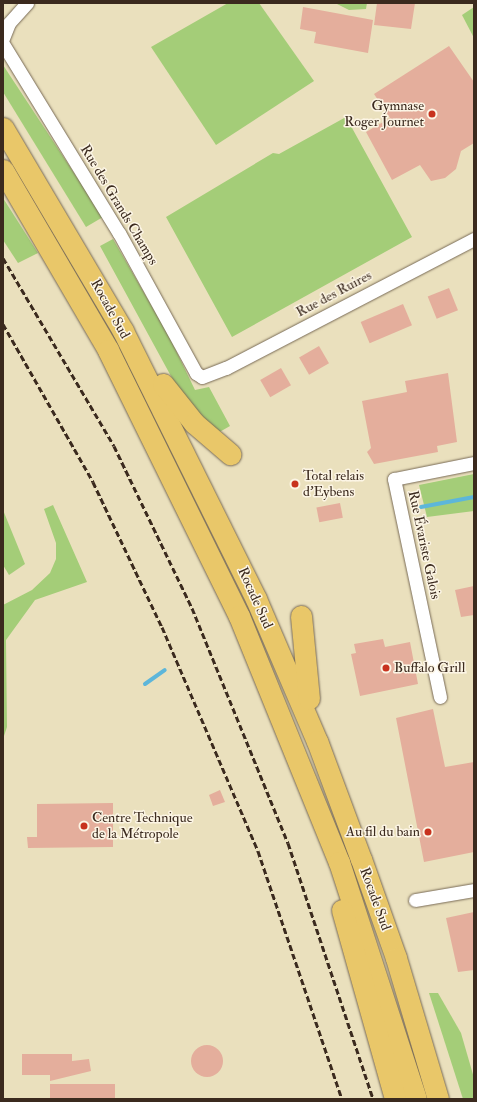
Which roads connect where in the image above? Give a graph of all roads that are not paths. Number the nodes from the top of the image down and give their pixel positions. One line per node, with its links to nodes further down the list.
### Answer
1 (27, 3): 2 (street)
2 (3, 38)
3 (3, 44): 8 (street, Rue des Grands Champs)
4 (3, 128): 6 (highway, Rocade Sud)
5 (3, 170): 14 (highway, Rocade Sud)
6 (63, 226): 9 (highway); 13 (highway, Rocade Sud)
7 (474, 239): 8 (street, Rue des Ruires)
8 (209, 377)
9 (230, 454)
10 (474, 463): 12 (street, Rue Évariste Galois)
11 (301, 616): 13 (highway)
12 (440, 697)
13 (317, 741): 17 (highway, Rocade Sud)
14 (294, 744): 18 (highway); 19 (highway, Rocade Sud)
15 (474, 890): 16 (street)
16 (415, 900)
17 (396, 958): 20 (highway, Rocade Sud); 21 (highway)
18 (396, 1099)
19 (416, 1099)
20 (438, 1099)
21 (448, 1099)

